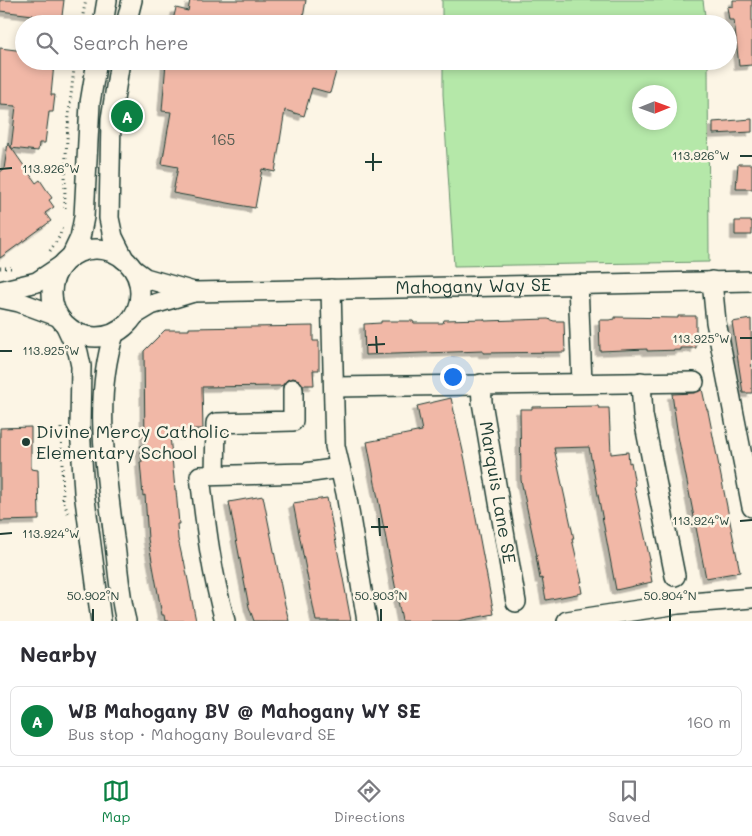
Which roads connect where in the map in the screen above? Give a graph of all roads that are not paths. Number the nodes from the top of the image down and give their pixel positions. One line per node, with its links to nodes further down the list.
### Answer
1 (107, 0): 3 (street)
2 (132, 0): 4 (street)
3 (104, 15)
4 (128, 15)
5 (96, 70): 7 (street)
6 (119, 70): 8 (street)
7 (59, 260): 8 (street); 13 (street); 17 (street)
8 (129, 264): 14 (street, Mahogany Way SE); 16 (street)
9 (712, 281): 10 (street, Mahogany Way SE); 11 (street, Mahogany Way SE); 27 (street)
10 (752, 281)
11 (578, 284): 12 (street, Mahogany Way SE); 19 (street)
12 (331, 289): 14 (street, Mahogany Way SE); 23 (street)
13 (0, 291)
14 (194, 292): 16 (street, Mahogany Way SE)
15 (0, 298): 17 (street)
16 (136, 314): 18 (street)
17 (62, 321): 18 (street); 31 (street)
18 (114, 334): 32 (street)
19 (582, 382): 20 (street); 22 (street)
20 (641, 382): 21 (street); 28 (street)
21 (694, 382)
22 (481, 384): 23 (street); 30 (street, Marquis Lane SE)
23 (334, 387): 25 (street)
24 (293, 389): 26 (street)
25 (340, 468): 26 (street); 34 (street)
26 (215, 475): 33 (street)
27 (752, 507)
28 (675, 576)
29 (752, 598): 35 (street)
30 (516, 602)
31 (101, 621)
32 (126, 621)
33 (225, 621)
34 (367, 621)
35 (567, 621)

